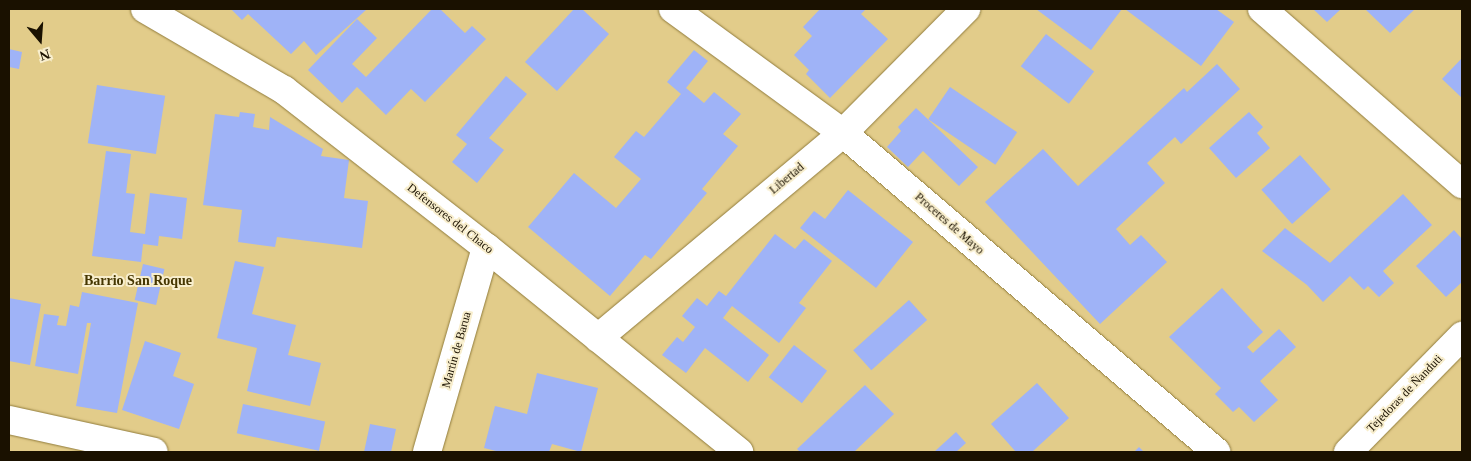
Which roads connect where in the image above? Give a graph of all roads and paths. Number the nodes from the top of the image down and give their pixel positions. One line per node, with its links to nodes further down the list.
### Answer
1 (145, 9): 7 (street, Defensores del Chaco)
2 (673, 9): 5 (street, Proceres de Mayo)
3 (966, 9): 5 (street, Libertad)
4 (1262, 9): 6 (street)
5 (843, 133): 9 (street, Libertad); 14 (street, Proceres de Mayo)
6 (1462, 184)
7 (486, 247): 9 (street, Defensores del Chaco); 12 (street, Martín de Barua)
8 (1462, 336): 15 (street, Tejedoras de Ñanduti)
9 (598, 338): 13 (street, Defensores del Chaco)
10 (9, 420): 11 (street)
11 (154, 452)
12 (428, 452)
13 (739, 452)
14 (1216, 452)
15 (1348, 452)

